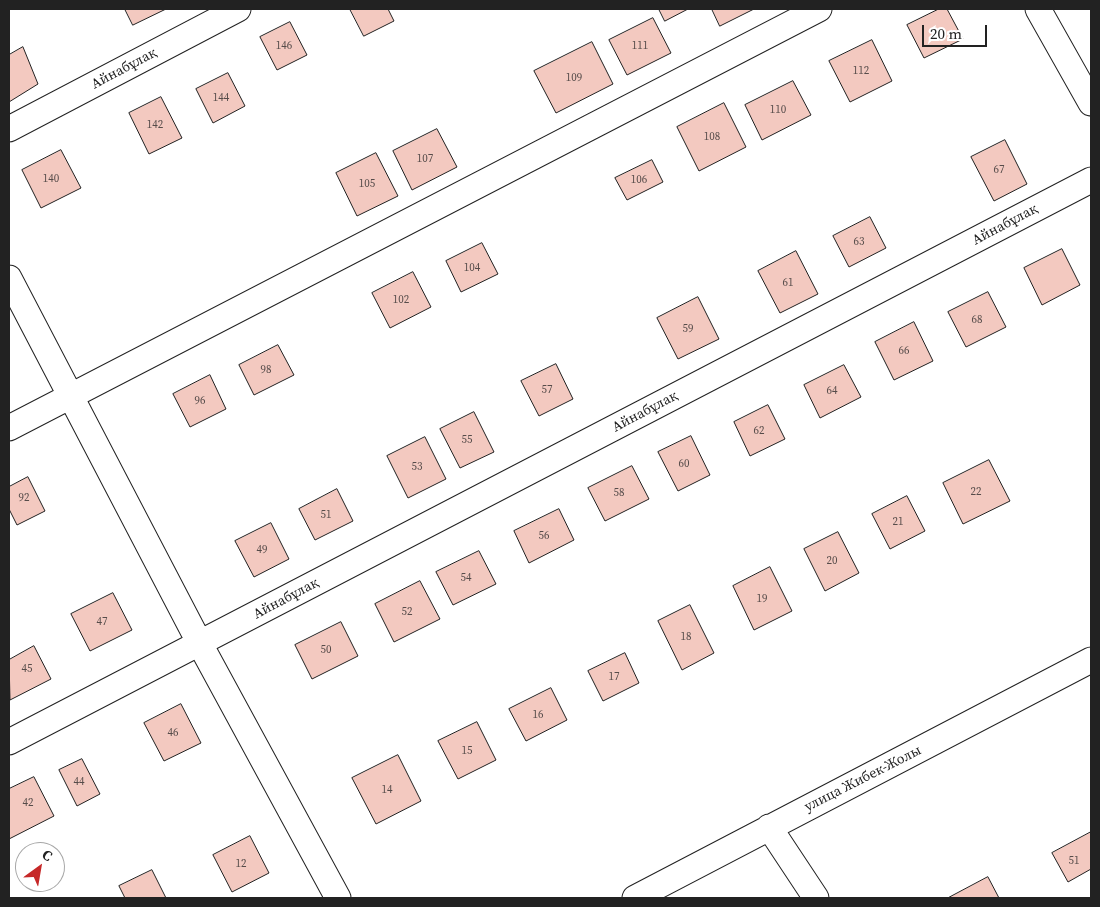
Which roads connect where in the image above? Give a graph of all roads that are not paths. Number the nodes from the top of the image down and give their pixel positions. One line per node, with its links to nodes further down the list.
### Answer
1 (238, 9): 5 (street, Айнабұлақ)
2 (819, 9): 8 (street)
3 (1038, 9): 4 (street)
4 (1091, 103)
5 (9, 129)
6 (1091, 180): 10 (street, Айнабұлақ)
7 (9, 278): 8 (street)
8 (70, 396): 9 (street); 10 (street)
9 (9, 428)
10 (200, 644): 12 (street, Айнабұлақ); 14 (street)
11 (1091, 660): 13 (street, улица Жибек-Жолы)
12 (9, 742)
13 (769, 827): 15 (street, улица Жибек-Жолы); 16 (street)
14 (338, 898)
15 (635, 898)
16 (816, 898)

